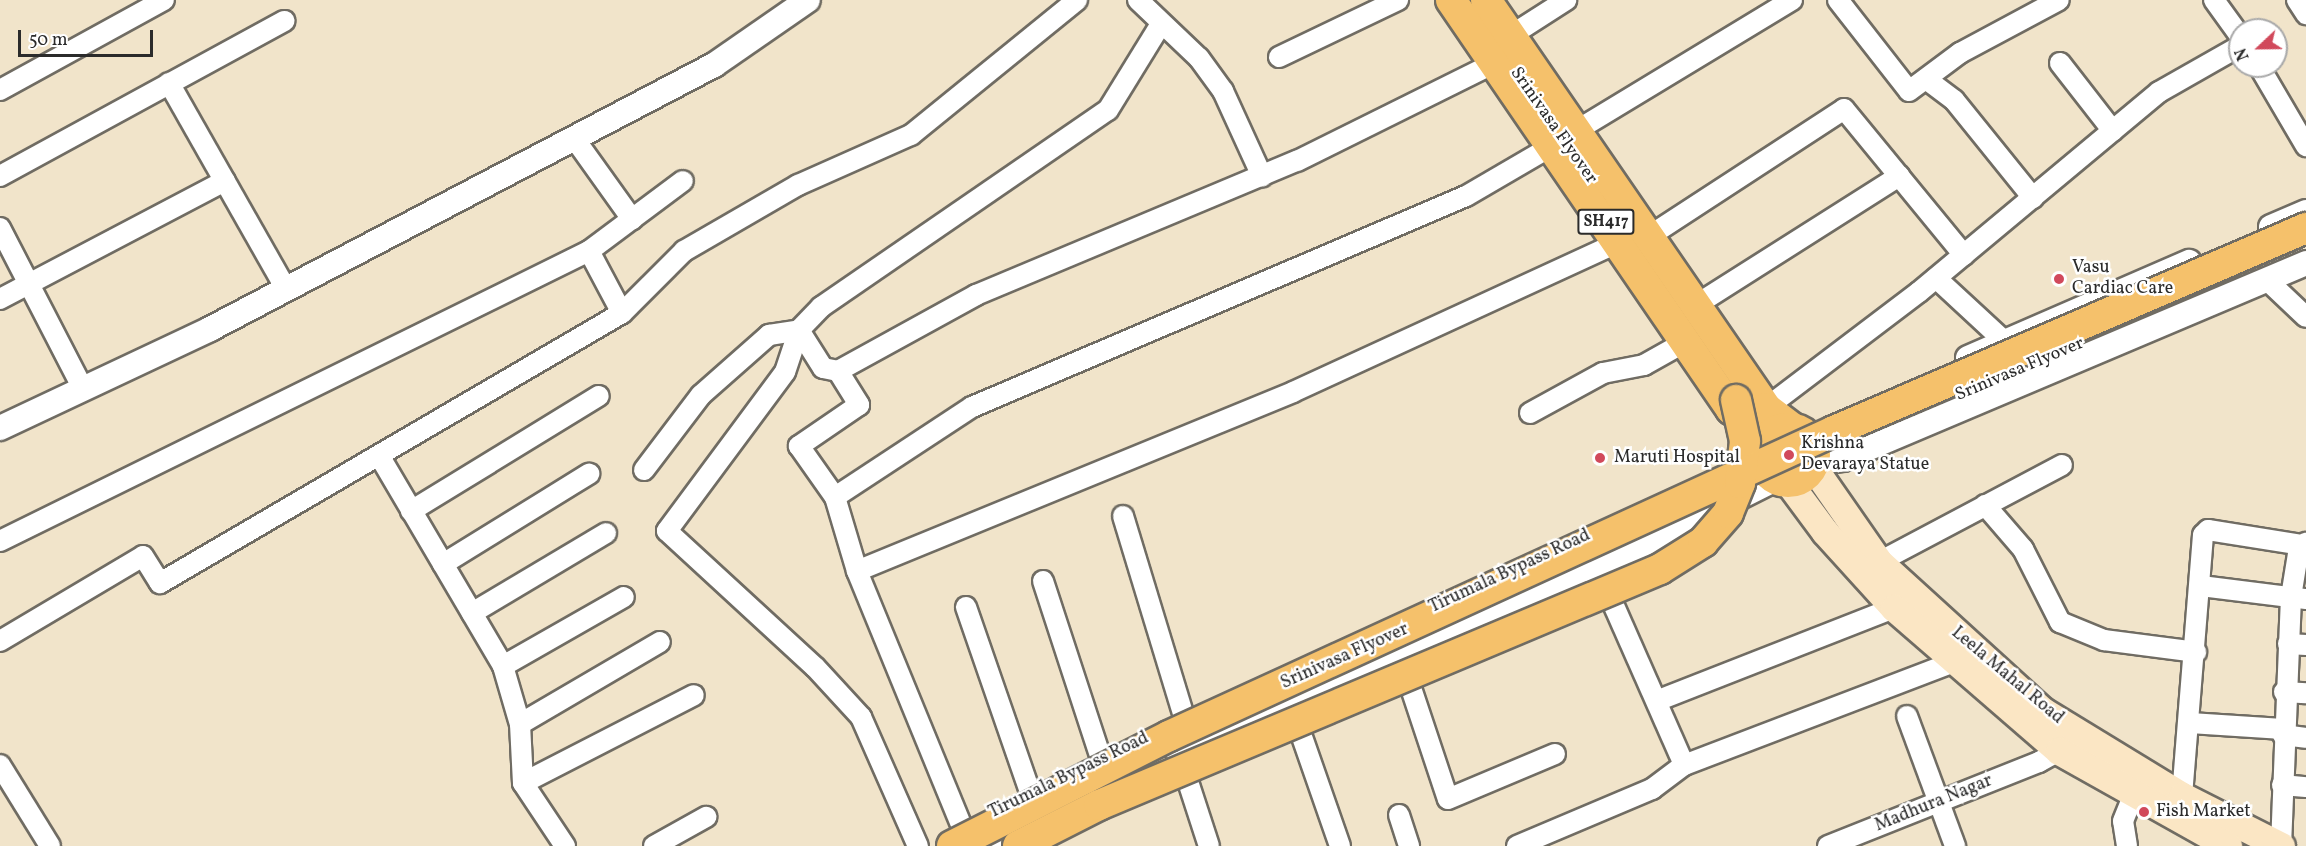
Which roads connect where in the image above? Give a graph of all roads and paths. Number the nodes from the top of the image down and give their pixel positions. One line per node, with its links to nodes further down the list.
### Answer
1 (164, 0): 29 (street)
2 (808, 0): 31 (street)
3 (1077, 0): 56 (street)
4 (1138, 0): 20 (street)
5 (1398, 0): 23 (street)
6 (1451, 0): 24 (main road, SH417)
7 (1467, 0): 130 (main road, Srinivasa Flyover, bridge)
8 (1486, 0): 21 (main road, SH417)
9 (1566, 0): 21 (street)
10 (1792, 0): 15 (street)
11 (1838, 0): 27 (street)
12 (2059, 0): 16 (street)
13 (2214, 0): 18 (street)
14 (2297, 0): 17 (street)
15 (1766, 6): 32 (street)
16 (2026, 8): 27 (street)
17 (2306, 14)
18 (2228, 19)
19 (284, 21): 28 (street)
20 (1161, 24): 35 (street); 58 (street)
21 (1510, 36): 32 (main road, SH417)
22 (2228, 53): 30 (street)
23 (1279, 57)
24 (1494, 63): 32 (main road, SH417); 35 (street)
25 (2060, 63): 30 (street)
26 (2266, 78): 33 (street)
27 (1926, 79): 39 (street)
28 (170, 83): 34 (street); 37 (street)
29 (0, 90)
30 (2113, 131): 39 (street)
31 (574, 138): 41 (street); 53 (street)
32 (1563, 139): 44 (main road, SH417); 45 (main road, SH417); 72 (street)
33 (2306, 146)
34 (0, 176)
35 (1262, 176): 61 (street)
36 (1899, 176): 44 (street); 48 (street); 55 (street)
37 (225, 181): 52 (street); 53 (street)
38 (683, 181): 41 (street)
39 (2033, 198): 48 (street)
40 (2306, 212): 59 (street, Tirumala Bypass Road)
41 (632, 219): 47 (street)
42 (0, 228): 52 (street)
43 (2306, 228): 123 (main road, Srinivasa Flyover, bridge)
44 (1648, 237): 55 (main road, SH417)
45 (1619, 242): 60 (main road, SH417); 82 (street)
46 (2306, 248): 123 (main road, Srinivasa Flyover)
47 (589, 250): 56 (street); 77 (street)
48 (1964, 255): 50 (street)
49 (2306, 263): 51 (street, Tirumala Bypass Road)
50 (1936, 278): 59 (street); 66 (street)
51 (2268, 280): 57 (street); 70 (street, Tirumala Bypass Road)
52 (32, 282): 54 (street); 62 (street)
53 (286, 289): 62 (street)
54 (0, 299)
55 (1696, 305): 66 (main road, SH417)
56 (621, 313): 67 (street)
57 (2306, 317)
58 (799, 330): 61 (street); 69 (street); 127 (street)
59 (2004, 341): 66 (street, Tirumala Bypass Road)
60 (1685, 342): 64 (street); 66 (main road, SH417)
61 (838, 371): 72 (street)
62 (82, 389): 65 (street)
63 (599, 396): 74 (street)
64 (1530, 413)
65 (0, 428)
66 (1778, 431): 70 (main road); 70 (main road); 103 (street, Tirumala Bypass Road)
67 (380, 457): 74 (street); 90 (street)
68 (2062, 465): 73 (street)
69 (644, 470)
70 (1798, 473): 79 (main road, Leela Mahal Road); 81 (street, Tirumala Bypass Road); 88 (main road, Leela Mahal Road)
71 (589, 474): 80 (street)
72 (835, 497): 82 (street)
73 (1985, 505): 79 (street); 93 (street)
74 (411, 511): 80 (street)
75 (1123, 516): 103 (street)
76 (606, 533): 89 (street)
77 (0, 541)
78 (2305, 544): 84 (street); 86 (street)
79 (1879, 562): 108 (main road, Leela Mahal Road)
80 (443, 564): 89 (street)
81 (1597, 569): 94 (street, Tirumala Bypass Road); 100 (street)
82 (856, 571): 123 (street)
83 (1043, 581): 111 (street)
84 (2201, 586): 86 (street); 93 (street)
85 (624, 597): 96 (street)
86 (2298, 598): 92 (street)
87 (966, 607): 117 (street)
88 (1894, 608): 95 (main road, Leela Mahal Road); 100 (street)
89 (472, 613): 96 (street)
90 (0, 641)
91 (660, 642): 105 (street)
92 (2297, 644): 97 (street)
93 (2196, 652): 104 (street)
94 (1400, 656): 101 (street, Tirumala Bypass Road); 109 (street)
95 (1954, 662): 108 (main road, Leela Mahal Road); 113 (street)
96 (503, 666): 105 (street)
97 (2284, 692): 98 (street); 106 (street)
98 (2306, 693)
99 (694, 695): 114 (street)
100 (1659, 700): 113 (street)
101 (1292, 705): 110 (street, Tirumala Bypass Road); 132 (street)
102 (1907, 716): 120 (street)
103 (1185, 720): 111 (street, Tirumala Bypass Road)
104 (2190, 723): 106 (street); 119 (street)
105 (520, 724): 114 (street)
106 (2283, 732): 107 (street); 115 (street)
107 (2306, 738)
108 (2056, 748): 118 (main road, Leela Mahal Road); 119 (main road, Leela Mahal Road); 120 (street, Madhura Nagar)
109 (1555, 754)
110 (1179, 756): 129 (street, Tirumala Bypass Road); 131 (street)
111 (1101, 758): 117 (street, Tirumala Bypass Road)
112 (0, 765): 124 (street)
113 (1684, 765): 134 (street)
114 (524, 783): 125 (street)
115 (2282, 785): 116 (street); 139 (street)
116 (2306, 787)
117 (1030, 792): 123 (street, Tirumala Bypass Road)
118 (2133, 796): 137 (street); 138 (main road, Leela Mahal Road)
119 (2182, 796): 139 (main road, Leela Mahal Road)
120 (1941, 801): 135 (street, Madhura Nagar); 136 (street)
121 (1399, 815): 133 (street)
122 (706, 817): 126 (street)
123 (967, 840): 128 (street, Tirumala Bypass Road)
124 (50, 846)
125 (565, 846)
126 (654, 846)
127 (918, 846)
128 (934, 846)
129 (1000, 846)
130 (1018, 846)
131 (1209, 846)
132 (1340, 846)
133 (1409, 846)
134 (1517, 846)
135 (1828, 846)
136 (1955, 846)
137 (2127, 846)
138 (2228, 846)
139 (2281, 846)

